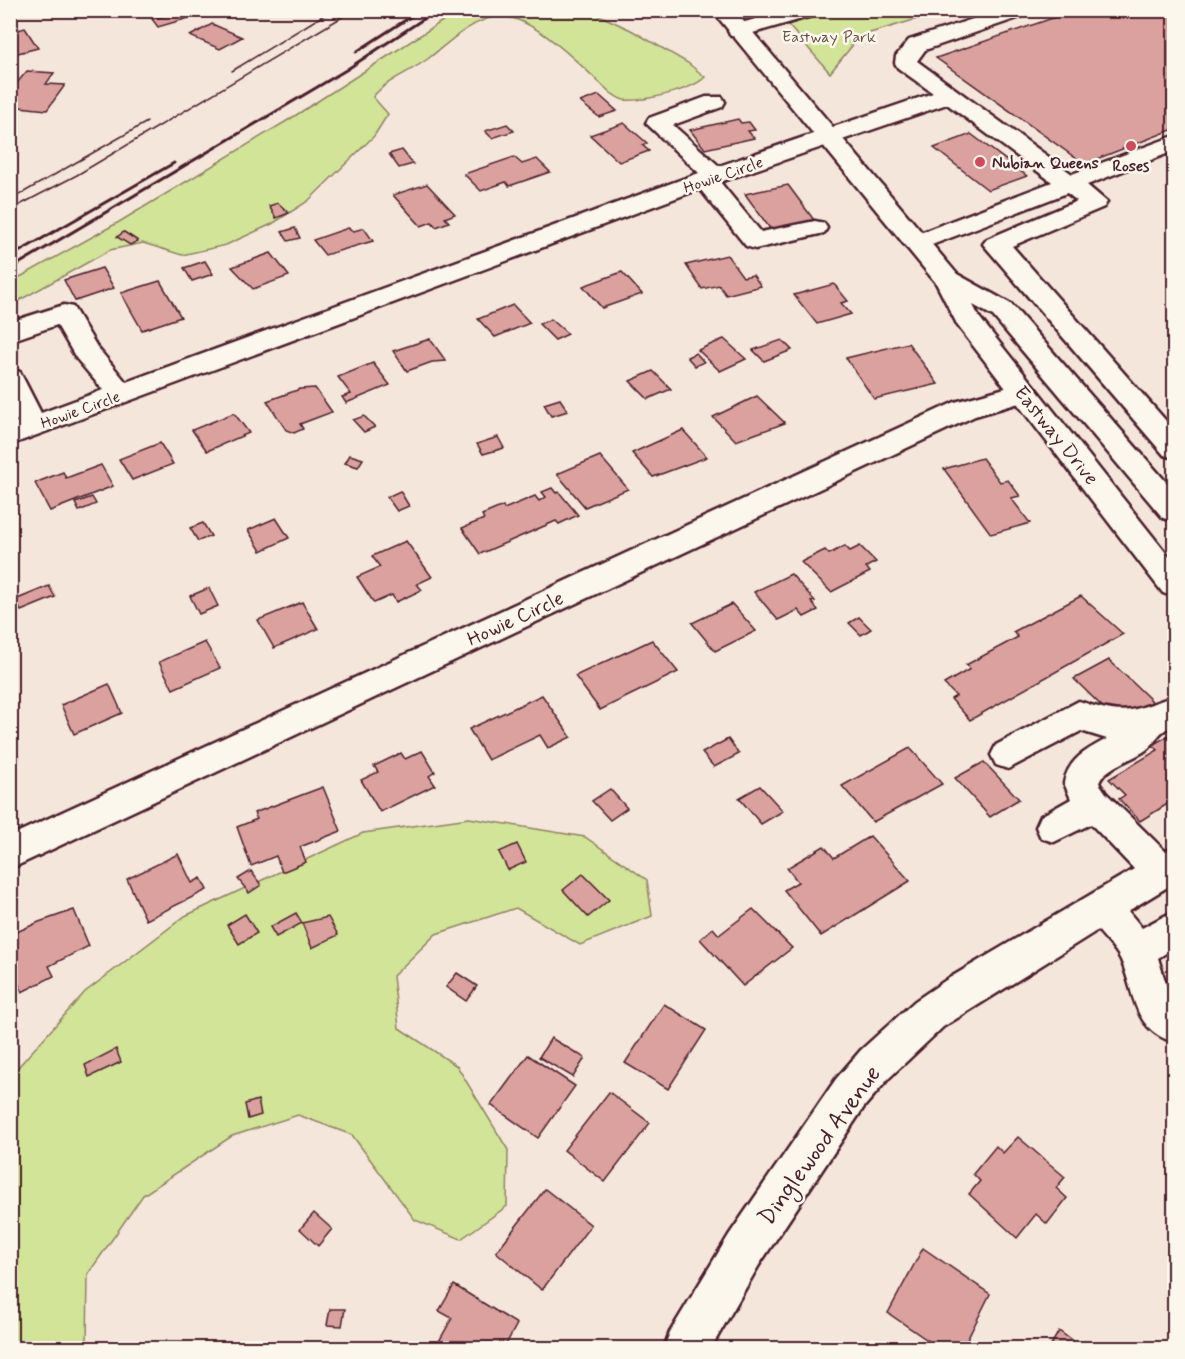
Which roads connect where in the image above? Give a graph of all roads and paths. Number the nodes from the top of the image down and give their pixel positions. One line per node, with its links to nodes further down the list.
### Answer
1 (722, 10): 4 (street, Eastway Drive)
2 (812, 10): 4 (street)
3 (1022, 10): 5 (street)
4 (739, 31): 7 (street, Eastway Drive)
5 (950, 95): 7 (street, Howie Circle); 10 (street)
6 (714, 102): 9 (street)
7 (827, 138): 9 (street, Howie Circle); 12 (street, Eastway Drive)
8 (1174, 143): 10 (street)
9 (711, 177): 11 (street); 17 (street, Howie Circle)
10 (1071, 183): 12 (street); 19 (street)
11 (815, 228)
12 (916, 243): 13 (street, Eastway Drive)
13 (948, 280): 16 (street, Eastway Drive); 20 (street, Eastway Drive)
14 (10, 332): 17 (street)
15 (10, 378): 18 (street)
16 (1023, 392): 21 (street, Eastway Drive); 26 (street, Howie Circle)
17 (121, 394): 18 (street, Howie Circle)
18 (22, 430)
19 (1174, 447)
20 (1174, 510)
21 (1174, 585)
22 (1161, 717): 23 (street); 24 (street)
23 (1008, 755)
24 (1094, 804): 25 (street); 27 (street)
25 (1054, 827)
26 (10, 853)
27 (1168, 868): 28 (street, Dinglewood Avenue)
28 (1102, 907): 30 (street); 32 (street, Dinglewood Avenue)
29 (1174, 928): 30 (street)
30 (1137, 951): 31 (street)
31 (1174, 1024)
32 (686, 1348)

